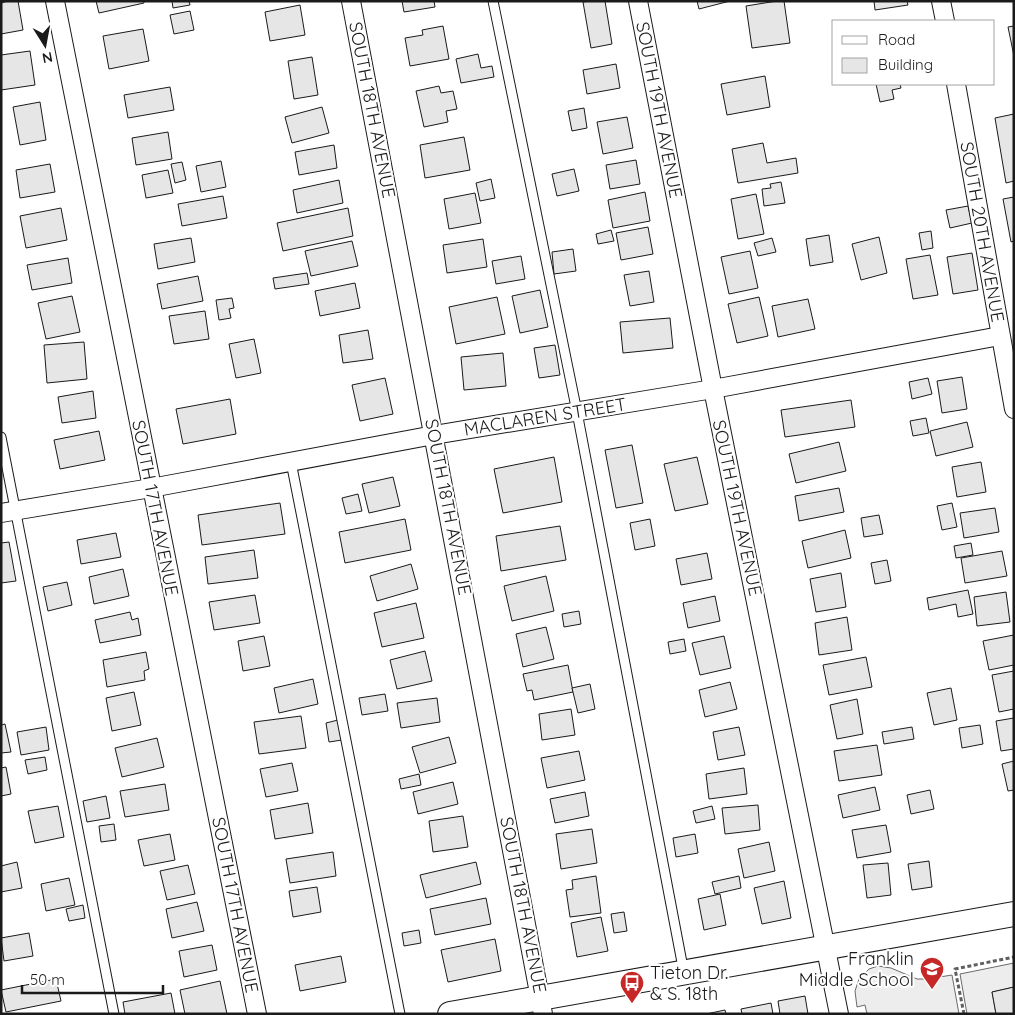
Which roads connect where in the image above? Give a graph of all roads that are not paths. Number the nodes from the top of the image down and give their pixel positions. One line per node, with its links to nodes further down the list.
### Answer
1 (55, 1): 15 (street, SOUTH 17TH AVENUE)
2 (351, 1): 12 (street, SOUTH 18TH AVENUE)
3 (493, 1): 11 (lane)
4 (638, 1): 9 (street, SOUTH 19TH AVENUE)
5 (941, 1): 6 (street)
6 (945, 20)
7 (956, 85): 8 (street, SOUTH 20TH AVENUE)
8 (1000, 336): 9 (street, MACLAREN STREET); 10 (street, SOUTH 20TH AVENUE)
9 (713, 389): 11 (street, MACLAREN STREET); 18 (street, SOUTH 19TH AVENUE)
10 (1014, 409)
11 (577, 412): 12 (street, MACLAREN STREET); 19 (lane)
12 (434, 435): 14 (street, MACLAREN STREET); 20 (street, SOUTH 18TH AVENUE)
13 (1, 437): 16 (lane)
14 (291, 462): 15 (street, MACLAREN STREET); 23 (lane)
15 (151, 488): 16 (street, MACLAREN STREET); 22 (street, SOUTH 17TH AVENUE)
16 (9, 511): 21 (lane)
17 (1014, 914): 18 (main road)
18 (827, 948): 19 (main road); 25 (street, SOUTH 19TH AVENUE)
19 (684, 973): 20 (main road)
20 (542, 1006): 24 (main road)
21 (114, 1014)
22 (257, 1014)
23 (400, 1014)
24 (450, 1014)
25 (839, 1014)

